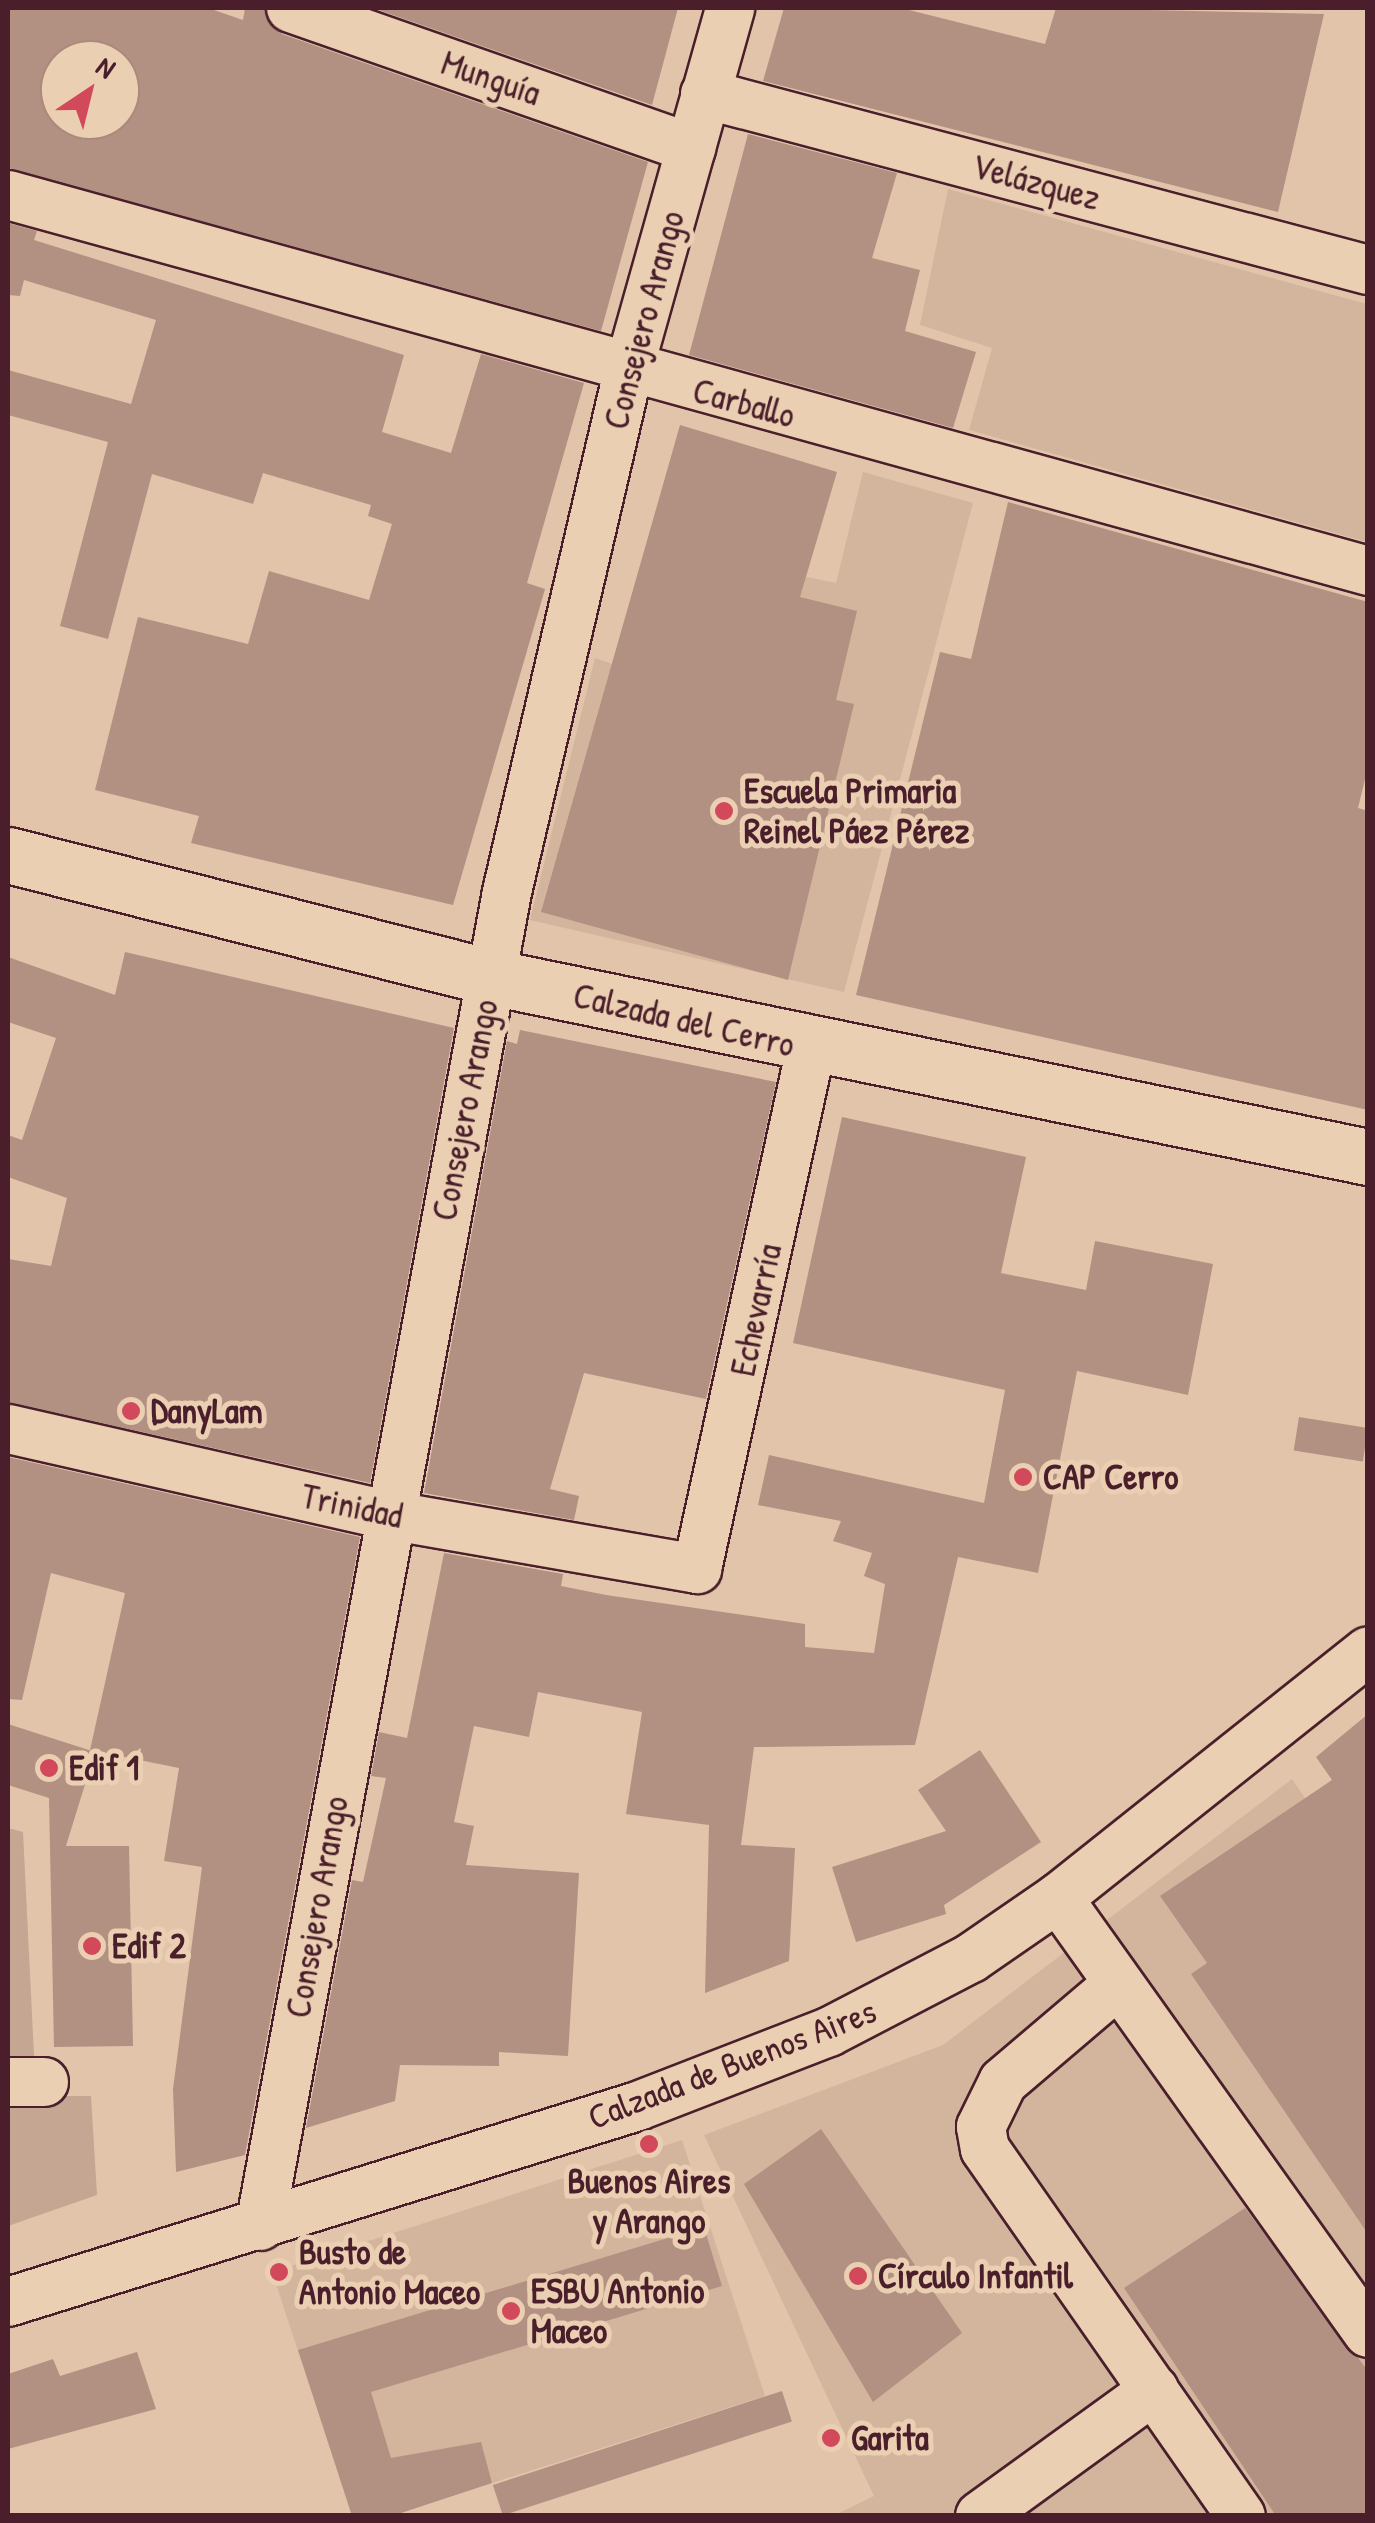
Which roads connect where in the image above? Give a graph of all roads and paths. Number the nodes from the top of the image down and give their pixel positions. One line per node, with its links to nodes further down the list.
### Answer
1 (292, 8): 4 (street, Munguía)
2 (730, 8): 3 (street, Consejero Arango)
3 (705, 94): 4 (street, Consejero Arango); 6 (street, Velázquez)
4 (691, 148): 7 (street, Consejero Arango)
5 (8, 195): 7 (street, Carballo)
6 (1368, 270)
7 (628, 372): 8 (street, Carballo); 10 (street, Consejero Arango)
8 (1368, 571)
9 (8, 856): 10 (main road, Calzada del Cerro)
10 (491, 977): 11 (main road, Calzada del Cerro); 14 (street, Consejero Arango)
11 (810, 1048): 12 (main road, Calzada del Cerro); 15 (street, Echevarría)
12 (1368, 1157)
13 (8, 1429): 14 (street, Trinidad)
14 (388, 1515): 15 (street, Trinidad); 19 (street, Consejero Arango)
15 (697, 1569)
16 (1368, 1651): 17 (street, Calzada de Buenos Aires)
17 (1058, 1898): 18 (street); 19 (street, Calzada de Buenos Aires)
18 (1118, 1984): 21 (street); 22 (street)
19 (260, 2226): 20 (street, Calzada de Buenos Aires)
20 (8, 2302)
21 (1368, 2333)
22 (1154, 2390): 23 (street); 24 (street)
23 (980, 2516)
24 (1241, 2516)

